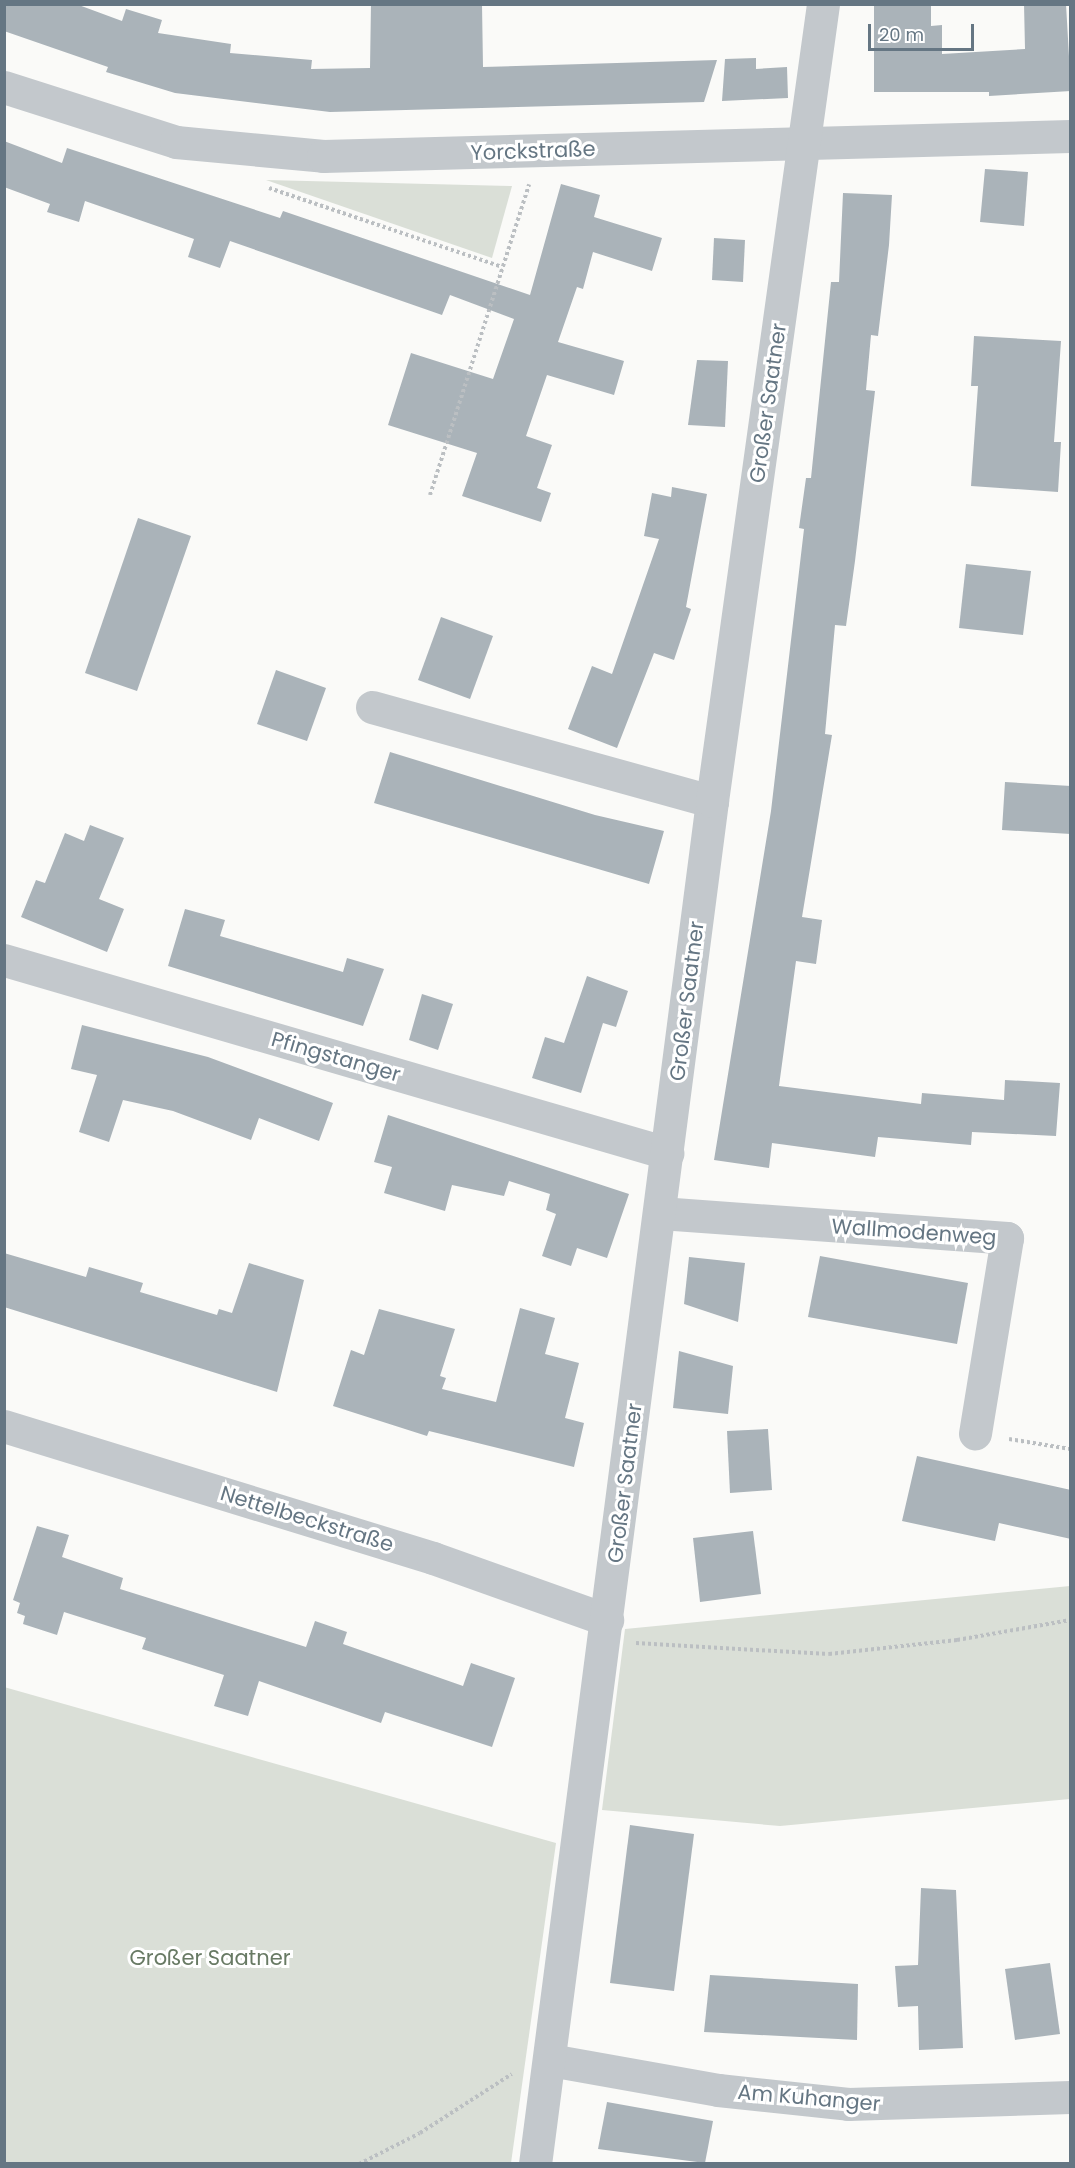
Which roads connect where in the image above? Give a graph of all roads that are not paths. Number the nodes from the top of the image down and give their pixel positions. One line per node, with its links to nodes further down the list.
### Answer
1 (823, 4): 4 (street, Großer Saatner)
2 (4, 87): 4 (street, Yorckstraße)
3 (1071, 136): 4 (street, Yorckstraße)
4 (805, 140): 6 (street, Großer Saatner)
5 (372, 707): 6 (street)
6 (712, 801): 8 (street, Großer Saatner)
7 (4, 960): 8 (street, Pfingstanger)
8 (667, 1153): 9 (street, Großer Saatner)
9 (660, 1213): 11 (street, Wallmodenweg); 12 (street, Großer Saatner)
10 (4, 1426): 12 (street, Nettelbeckstraße)
11 (975, 1433)
12 (605, 1631): 13 (street, Großer Saatner)
13 (550, 2060): 14 (street, Am Kuhanger); 15 (street, Großer Saatner)
14 (1071, 2097)
15 (535, 2163)

